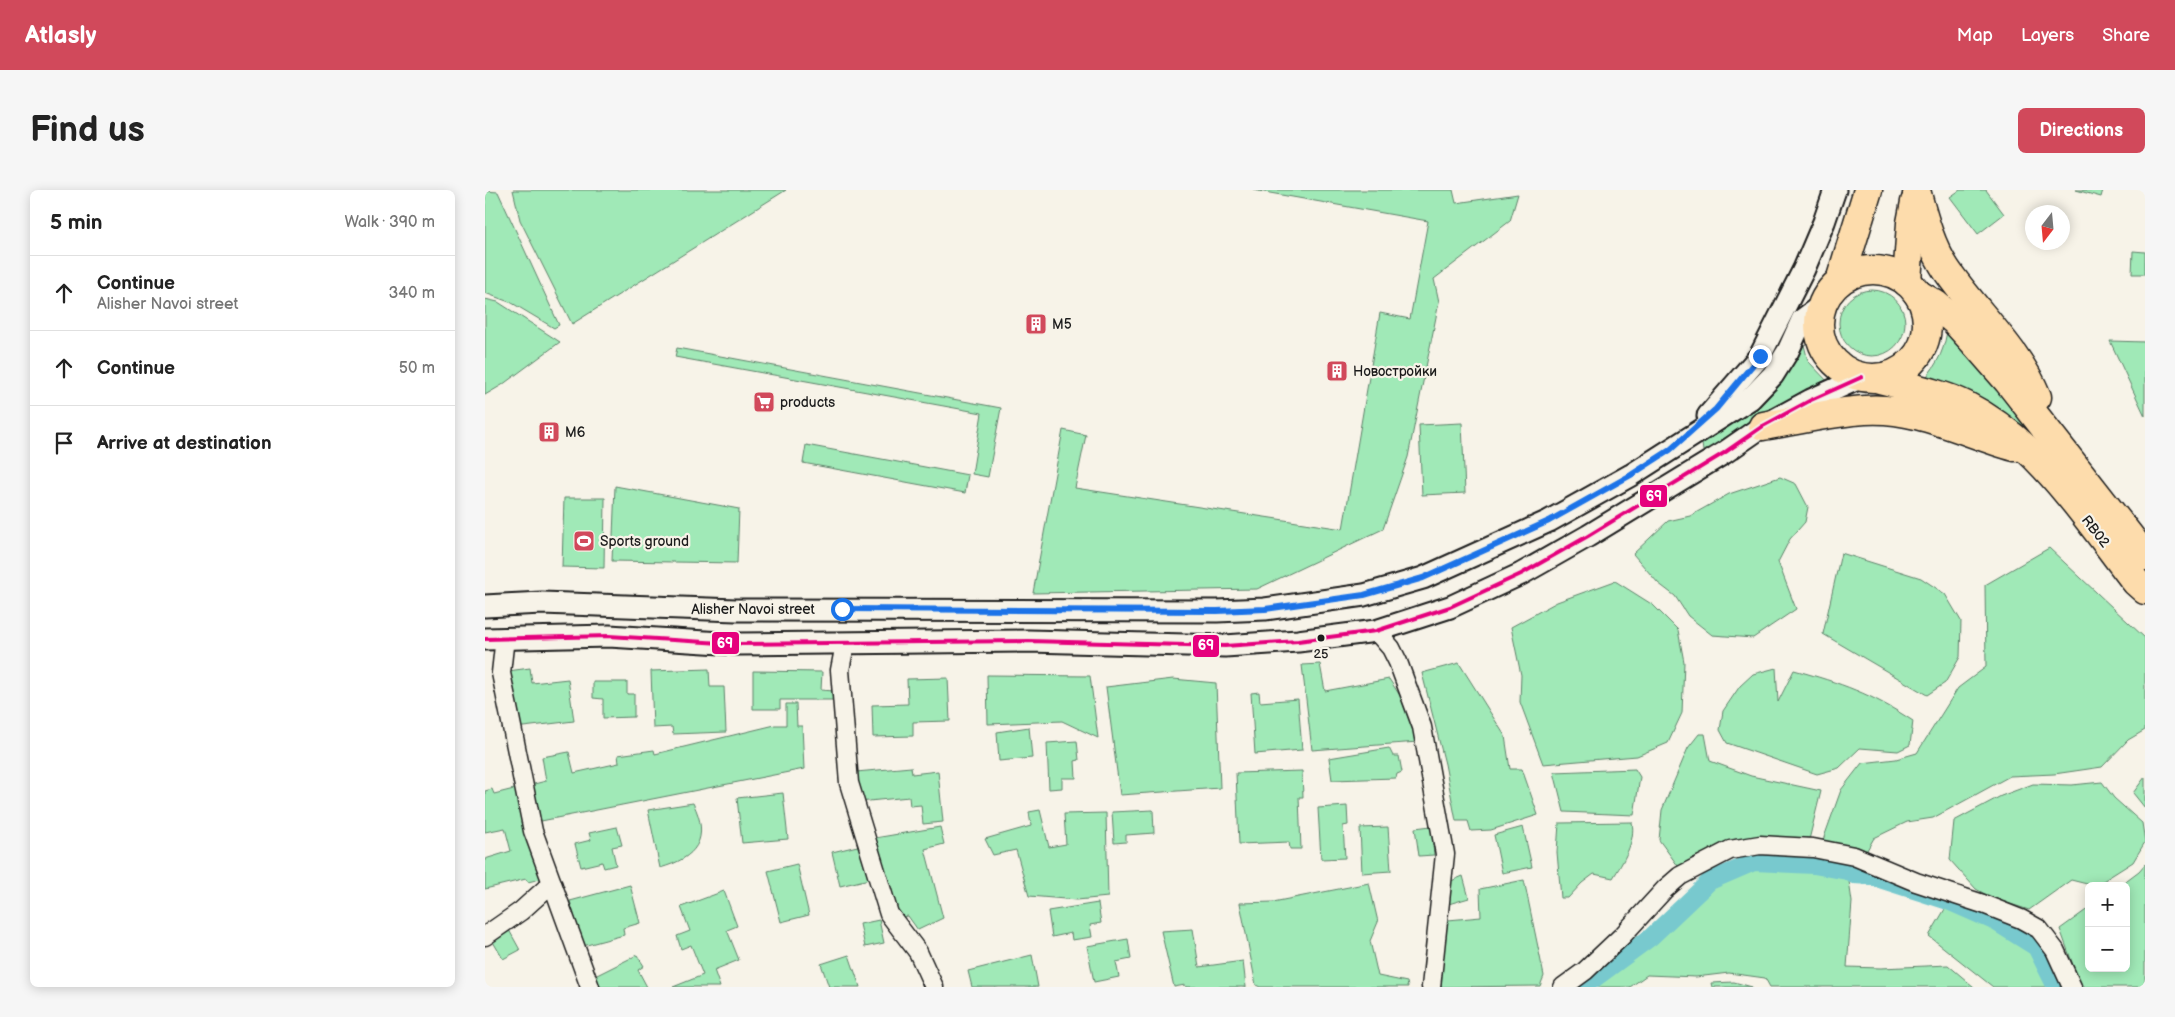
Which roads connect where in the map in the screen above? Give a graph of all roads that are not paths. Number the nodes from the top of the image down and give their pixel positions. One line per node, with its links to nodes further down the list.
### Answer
1 (1835, 190): 10 (street)
2 (1868, 190): 4 (highway)
3 (1917, 192): 5 (highway); 9 (highway)
4 (1840, 281): 5 (highway); 6 (highway)
5 (1912, 288): 7 (highway); 9 (highway)
6 (1822, 305): 7 (highway); 10 (street, Alisher Navoi street)
7 (1870, 377): 8 (street); 11 (highway, RB02)
8 (1763, 426): 11 (highway); 15 (street)
9 (2053, 438): 12 (highway, RB02)
10 (1670, 450): 14 (street, Alisher Navoi street)
11 (2028, 450): 13 (highway, RB02)
12 (2145, 556)
13 (2145, 590)
14 (485, 606)
15 (1376, 631): 17 (street); 22 (street)
16 (495, 638): 17 (street); 18 (street)
17 (845, 644): 21 (street)
18 (552, 883): 19 (street); 20 (street)
19 (485, 936)
20 (589, 987)
21 (934, 987)
22 (1431, 987)
23 (1563, 987): 24 (street)
24 (2072, 987)

